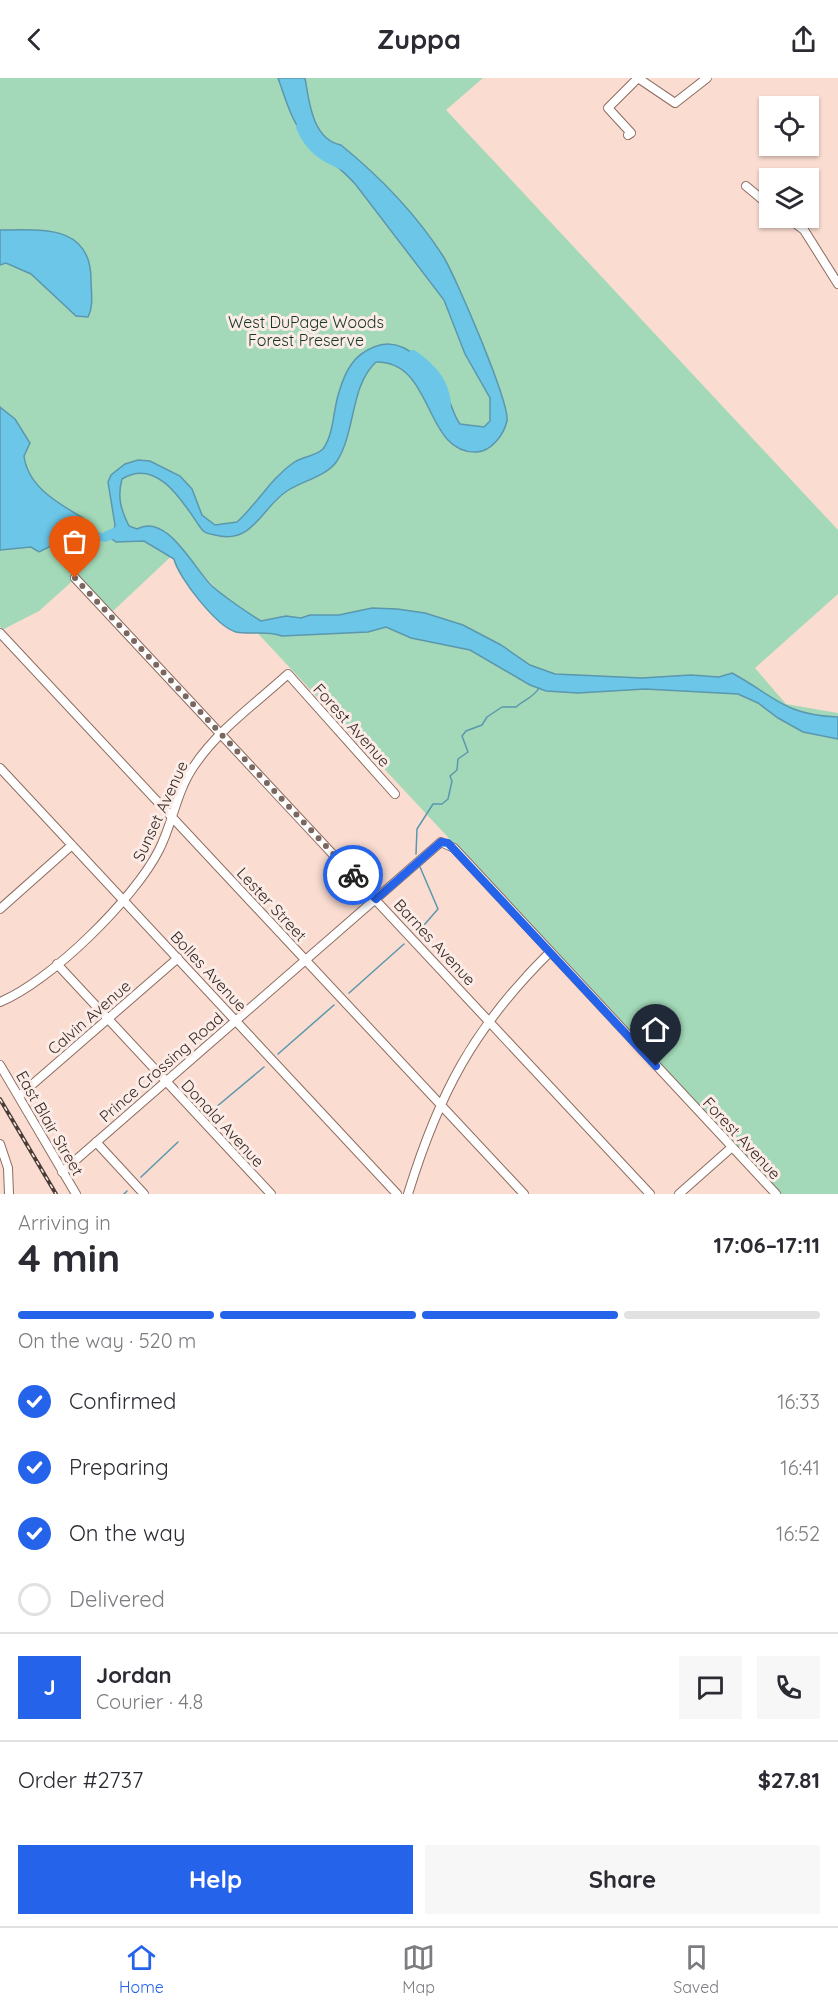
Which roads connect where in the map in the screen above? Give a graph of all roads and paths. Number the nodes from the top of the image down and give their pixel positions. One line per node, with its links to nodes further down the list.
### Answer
1 (638, 78): 2 (street); 3 (street)
2 (707, 78)
3 (628, 135)
4 (746, 186): 5 (street)
5 (759, 197)
6 (801, 228): 7 (street)
7 (838, 284)
8 (75, 578): 11 (street, Barnes Avenue)
9 (0, 634): 14 (street, Lester Street)
10 (288, 674): 11 (street, Sunset Avenue); 13 (street, Forest Avenue)
11 (222, 733): 14 (street, Sunset Avenue); 17 (street, Barnes Avenue)
12 (0, 768): 16 (street, Bolles Avenue)
13 (395, 794)
14 (172, 815): 18 (street, Sunset Avenue); 22 (street, Lester Street)
15 (441, 842): 17 (street, Prince Crossing Road); 20 (street, Forest Avenue)
16 (72, 845): 18 (street, Bolles Avenue); 19 (street)
17 (376, 899): 22 (street, Prince Crossing Road); 27 (street, Barnes Avenue)
18 (124, 900): 21 (street, Bolles Avenue); 23 (street, Sunset Avenue)
19 (1, 906)
20 (550, 952): 27 (street); 34 (street, Forest Avenue)
21 (178, 958): 25 (street, Calvin Avenue); 26 (street, Bolles Avenue)
22 (306, 960): 26 (street, Prince Crossing Road); 31 (street, Lester Street)
23 (57, 964): 24 (street, Sunset Avenue); 25 (street, Donald Avenue)
24 (0, 1002)
25 (108, 1019): 29 (street, Donald Avenue); 30 (street, Calvin Avenue)
26 (236, 1020): 29 (street, Prince Crossing Road); 40 (street, Bolles Avenue)
27 (488, 1020): 31 (street); 43 (street, Barnes Avenue)
28 (0, 1065): 30 (street, East Blair Street)
29 (166, 1081): 32 (street, Prince Crossing Road); 39 (street, Donald Avenue)
30 (19, 1096): 35 (street, East Blair Street)
31 (440, 1103): 41 (street); 42 (street, Lester Street)
32 (96, 1143): 35 (street, Prince Crossing Road); 38 (street)
33 (0, 1144): 36 (street)
34 (731, 1148): 44 (street); 45 (street, Forest Avenue)
35 (62, 1172): 37 (street, East Blair Street)
36 (9, 1194)
37 (76, 1194)
38 (144, 1194)
39 (271, 1194)
40 (397, 1194)
41 (408, 1194)
42 (524, 1194)
43 (650, 1194)
44 (679, 1194)
45 (776, 1194)

